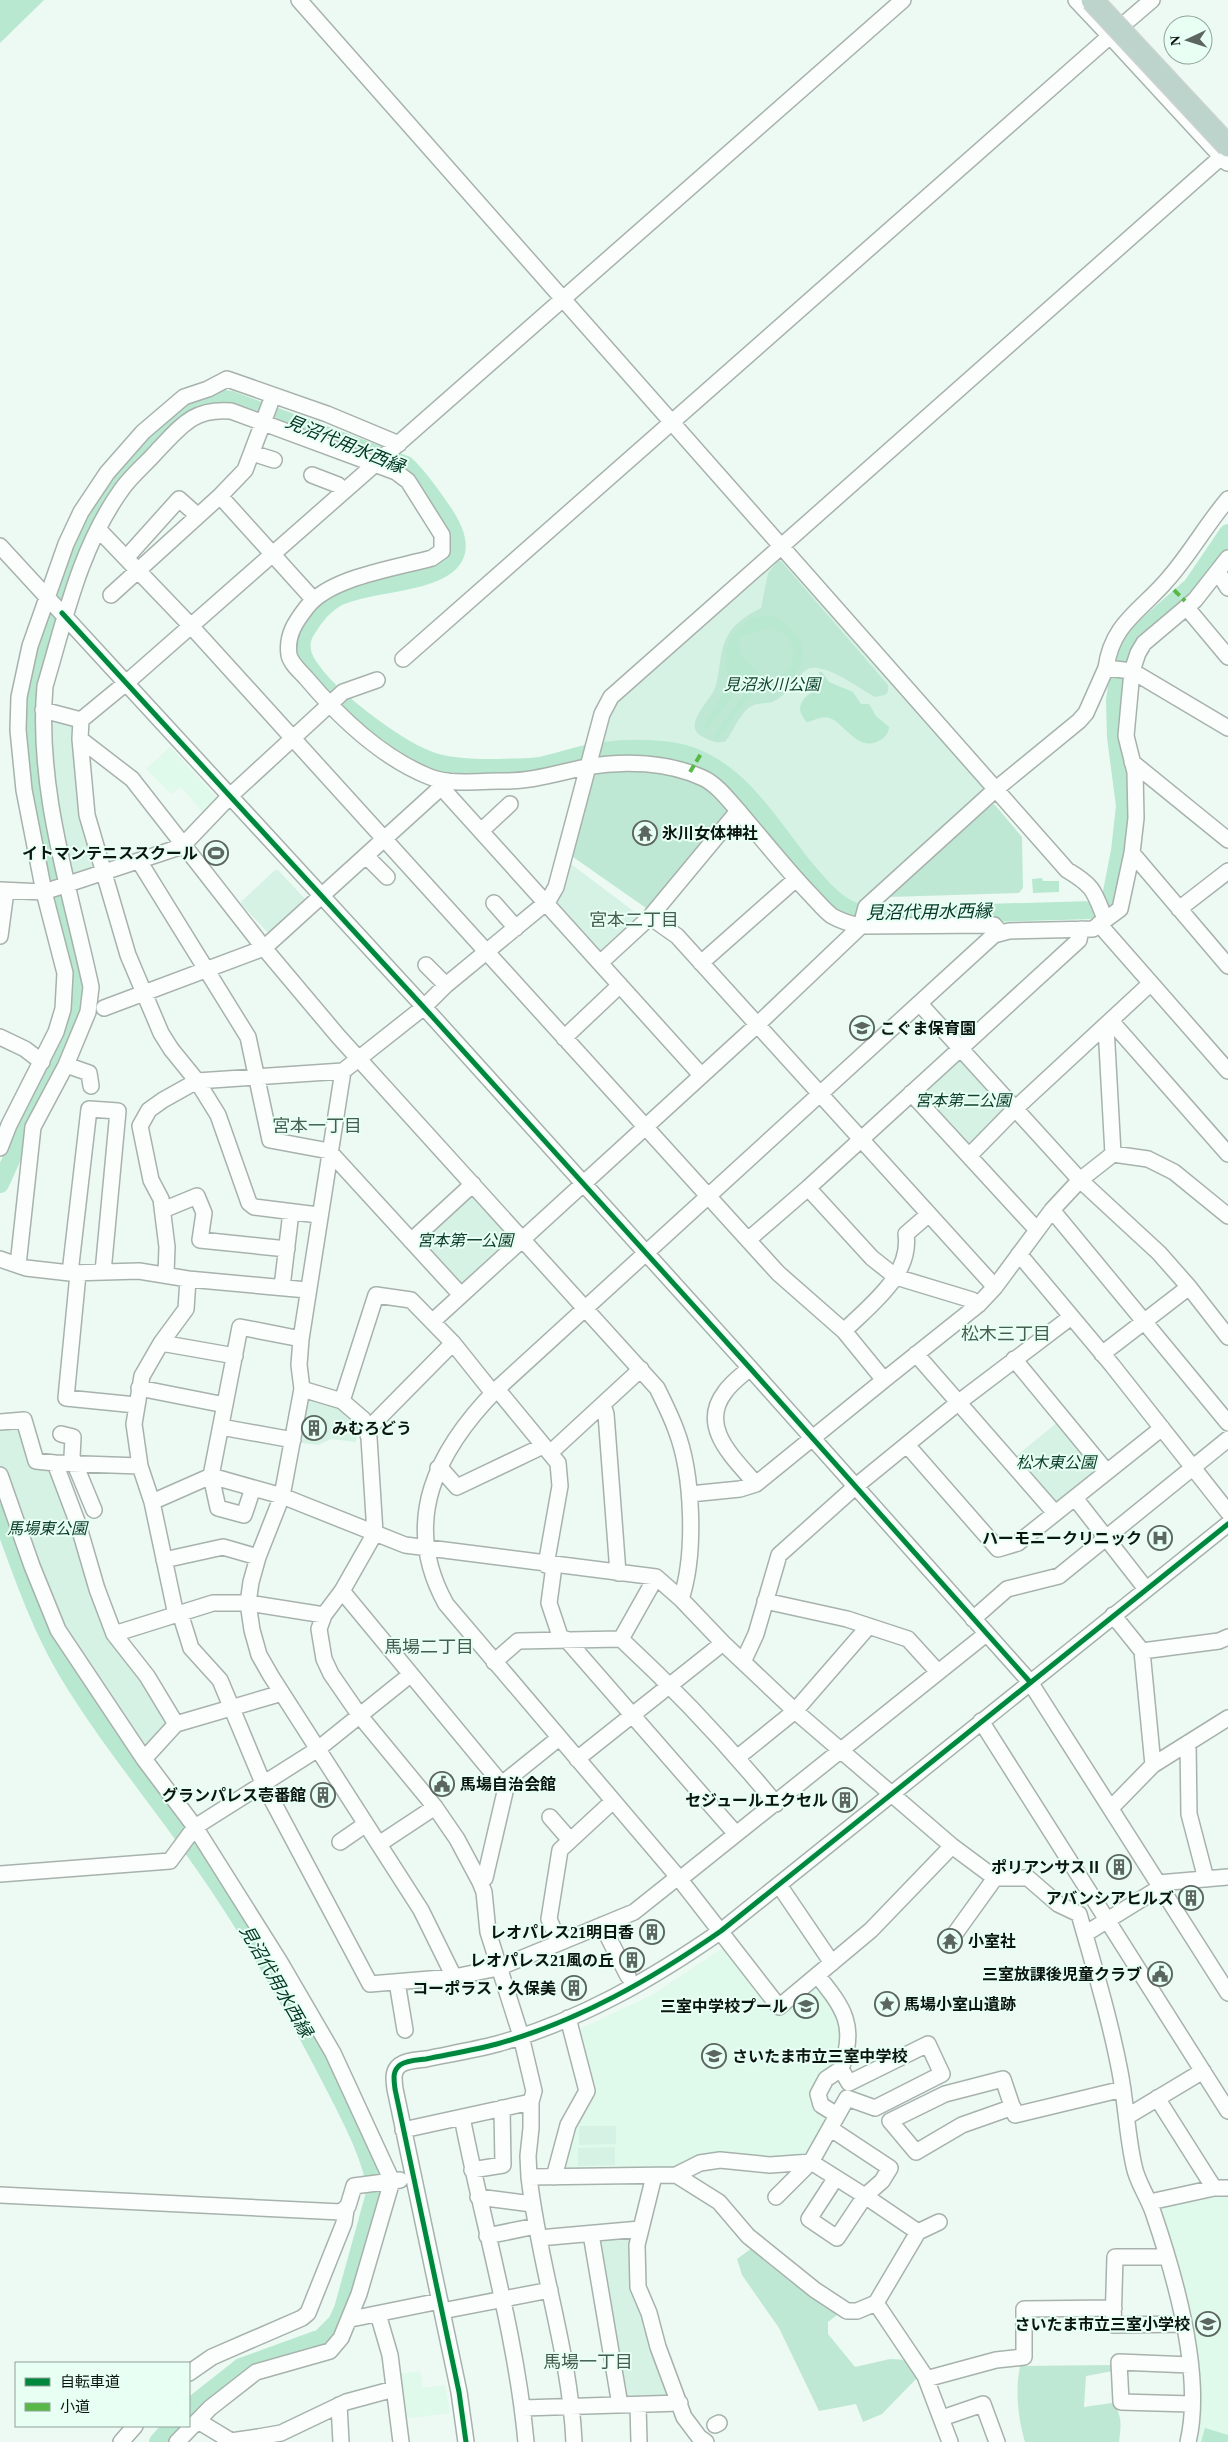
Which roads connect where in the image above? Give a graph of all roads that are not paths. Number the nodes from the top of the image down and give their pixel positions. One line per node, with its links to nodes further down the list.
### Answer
1 (299, 0): 10 (street)
2 (903, 0): 10 (street)
3 (1076, 0): 7 (street)
4 (1092, 0): 9 (highway, bridge)
5 (1111, 0): 8 (highway)
6 (1152, 0): 7 (street)
7 (1110, 36): 9 (street); 12 (street)
8 (1228, 126)
9 (1226, 154): 24 (street)
10 (563, 298): 12 (street); 13 (street)
11 (267, 413): 14 (street); 16 (street); 22 (street)
12 (671, 423): 24 (street); 37 (street)
13 (395, 448): 16 (street); 33 (street)
14 (252, 453): 15 (street); 19 (street)
15 (274, 460)
16 (375, 464): 18 (street); 32 (street)
17 (312, 474): 18 (street)
18 (344, 491): 25 (street)
19 (220, 496): 21 (street); 25 (street)
20 (1228, 499): 38 (street)
21 (198, 516): 26 (street); 28 (street)
22 (98, 529): 26 (street); 33 (street)
23 (0, 546): 33 (street)
24 (781, 546): 48 (street); 51 (street)
25 (272, 554): 32 (street); 35 (street)
26 (126, 558): 28 (street)
27 (1228, 558): 29 (street)
28 (138, 570): 31 (street); 35 (street)
29 (1218, 572): 30 (street); 34 (street)
30 (1228, 588)
31 (111, 595)
32 (313, 599): 42 (street)
33 (56, 608): 41 (street); 43 (street); 68 (street)
34 (1187, 608): 36 (street); 39 (street)
35 (191, 626): 41 (street); 47 (street)
36 (1228, 657)
37 (403, 659)
38 (1109, 668): 39 (street); 51 (street)
39 (1132, 672): 45 (street); 49 (street)
40 (377, 680): 42 (street)
41 (126, 683): 44 (street); 52 (street)
42 (330, 704): 47 (street); 50 (street)
43 (43, 710): 44 (street); 66 (street)
44 (81, 720): 46 (street)
45 (1228, 728)
46 (80, 739): 58 (street); 63 (street)
47 (292, 739): 52 (street); 56 (street)
48 (590, 759): 50 (street); 54 (street); 71 (street)
49 (1132, 762): 57 (street); 59 (street)
50 (445, 784): 55 (street); 56 (street)
51 (996, 789): 74 (street); 75 (street)
52 (230, 796): 58 (street); 69 (street)
53 (510, 804): 55 (street)
54 (738, 811): 65 (street); 73 (street)
55 (481, 831): 71 (street)
56 (384, 839): 60 (street); 81 (street)
57 (1228, 840)
58 (182, 845): 61 (street); 80 (street)
59 (1132, 853): 72 (street); 74 (street)
60 (367, 857): 64 (street); 69 (street)
61 (139, 861): 63 (street); 86 (street)
62 (1228, 872): 72 (street)
63 (104, 873): 66 (street); 90 (street)
64 (387, 877)
65 (796, 879): 75 (street); 83 (street)
66 (66, 885): 68 (street); 93 (street)
67 (3, 890): 68 (street); 79 (street)
68 (47, 892): 100 (street)
69 (321, 896): 80 (street); 92 (street)
70 (494, 903): 76 (street)
71 (546, 903): 76 (street); 82 (street)
72 (1179, 909): 85 (street)
73 (650, 916): 82 (street); 83 (street)
74 (1102, 921): 77 (street); 87 (street)
75 (861, 926): 78 (street); 95 (street)
76 (516, 928): 81 (street)
77 (1081, 929): 78 (street); 98 (street)
78 (1000, 932): 91 (street)
79 (0, 936)
80 (264, 948): 86 (street); 99 (street)
81 (486, 952): 88 (street); 97 (street)
82 (600, 963): 89 (street)
83 (701, 963): 95 (street)
84 (426, 965): 88 (street)
85 (1228, 966)
86 (207, 970): 90 (street); 105 (street)
87 (1151, 983): 94 (street); 101 (street)
88 (446, 985): 92 (street)
89 (620, 985): 97 (street); 104 (street)
90 (143, 993): 93 (street); 106 (street)
91 (920, 1004): 98 (street); 109 (street)
92 (424, 1007): 99 (street); 119 (street)
93 (96, 1010): 102 (street)
94 (1108, 1024): 110 (street); 115 (street); 116 (street)
95 (757, 1025): 104 (street); 109 (street)
96 (0, 1037): 100 (street)
97 (564, 1038): 111 (street)
98 (960, 1048): 108 (street); 110 (street)
99 (358, 1058): 103 (street); 120 (street)
100 (42, 1062): 113 (street)
101 (1225, 1063)
102 (66, 1065): 107 (street); 137 (street)
103 (343, 1071): 105 (street); 114 (street)
104 (701, 1075): 111 (street)
105 (256, 1077): 106 (street); 114 (street)
106 (197, 1081): 123 (street); 125 (street)
107 (91, 1086)
108 (911, 1093): 112 (street); 117 (street)
109 (820, 1094): 112 (street); 122 (street)
110 (1016, 1108): 117 (street); 118 (street)
111 (644, 1127): 119 (street); 122 (street)
112 (862, 1139): 121 (street); 127 (street)
113 (0, 1148)
114 (329, 1151): 128 (street); 132 (street)
115 (1113, 1154): 118 (street); 126 (street)
116 (1228, 1154)
117 (969, 1156): 129 (street)
118 (1080, 1180): 124 (street); 143 (street)
119 (581, 1183): 130 (street); 134 (street)
120 (473, 1184): 130 (street); 132 (street)
121 (808, 1188): 131 (street); 141 (street)
122 (708, 1196): 131 (street); 134 (street)
123 (163, 1210): 133 (street); 140 (street)
124 (1052, 1210): 129 (street); 152 (street)
125 (291, 1212): 128 (street); 133 (street)
126 (1227, 1212)
127 (929, 1214): 141 (street); 145 (street)
128 (318, 1215): 146 (street)
129 (1037, 1230): 135 (street)
130 (521, 1238): 147 (street); 149 (street)
131 (748, 1240): 153 (street)
132 (411, 1241): 147 (street)
133 (287, 1249): 144 (street)
134 (646, 1253): 149 (street); 162 (street)
135 (1019, 1254): 145 (street); 150 (street)
136 (0, 1259): 137 (street)
137 (18, 1266): 139 (street)
138 (103, 1272): 139 (street); 139 (street); 140 (street)
139 (74, 1273): 170 (street)
140 (166, 1274): 142 (street)
141 (896, 1276): 148 (street); 153 (street)
142 (188, 1278): 144 (street); 156 (street)
143 (1189, 1286): 152 (street); 154 (street)
144 (282, 1287): 146 (street)
145 (995, 1287): 148 (street)
146 (307, 1290): 155 (street)
147 (460, 1294): 151 (street)
148 (978, 1305): 158 (street)
149 (584, 1308): 163 (street); 167 (street)
150 (1071, 1316): 159 (street); 161 (street)
151 (433, 1321): 157 (street); 168 (street)
152 (1144, 1321): 159 (street); 174 (street)
153 (844, 1331): 164 (street)
154 (1227, 1335)
155 (301, 1338): 160 (street); 166 (street)
156 (161, 1343): 160 (street); 165 (street)
157 (453, 1343): 167 (street); 176 (street)
158 (916, 1354): 164 (street); 169 (street)
159 (1102, 1354): 177 (street)
160 (235, 1356): 171 (street)
161 (1014, 1359): 169 (street); 189 (street)
162 (750, 1368): 179 (street); 192 (street)
163 (641, 1369): 172 (street); 195 (street)
164 (884, 1380): 179 (street)
165 (139, 1388): 170 (street); 171 (street)
166 (302, 1389): 168 (street); 181 (street)
167 (495, 1391): 183 (street); 187 (street)
168 (342, 1401): 176 (street)
169 (958, 1402): 182 (street); 201 (street)
170 (136, 1405): 186 (street)
171 (225, 1405): 175 (street)
172 (603, 1405): 183 (street); 209 (street)
173 (0, 1422): 184 (street)
174 (1228, 1424)
175 (220, 1427): 181 (street); 191 (street)
176 (366, 1428): 203 (street)
177 (1162, 1428): 188 (street); 189 (street)
178 (61, 1434): 185 (street)
179 (813, 1438): 192 (street); 193 (street)
180 (1228, 1439): 188 (street)
181 (292, 1440): 196 (street)
182 (907, 1445): 193 (street); 201 (street)
183 (547, 1449): 187 (street); 208 (street)
184 (55, 1463): 185 (street); 221 (street)
185 (77, 1464): 186 (street); 199 (street)
186 (140, 1466): 198 (street)
187 (438, 1468): 205 (street)
188 (1193, 1468): 200 (street); 204 (street)
189 (1107, 1472): 197 (street)
190 (0, 1475): 247 (street)
191 (211, 1476): 194 (street); 194 (street); 198 (street)
192 (756, 1484): 195 (street)
193 (856, 1486): 214 (street); 219 (street)
194 (253, 1488): 196 (street)
195 (690, 1494): 213 (street)
196 (282, 1496): 203 (street); 206 (street)
197 (1075, 1498): 201 (street); 204 (street)
198 (152, 1502): 207 (street)
199 (94, 1510)
200 (1228, 1512)
201 (1055, 1513)
202 (1228, 1524): 211 (street)
203 (375, 1533): 205 (street); 212 (street)
204 (1106, 1538): 211 (street); 219 (street)
205 (427, 1548): 208 (street); 228 (street)
206 (258, 1557): 207 (street); 215 (street)
207 (164, 1560): 216 (street)
208 (550, 1565): 209 (street); 224 (street)
209 (618, 1573): 210 (street)
210 (656, 1577): 213 (street); 225 (street)
211 (1146, 1589): 218 (street)
212 (342, 1591): 217 (street); 231 (street)
213 (681, 1599): 226 (street)
214 (765, 1601): 220 (street); 229 (street)
215 (248, 1603): 216 (street); 217 (street); 234 (street)
216 (178, 1614): 221 (street); 235 (street)
217 (324, 1615): 237 (street)
218 (1113, 1615): 227 (street); 232 (street)
219 (973, 1619): 222 (street)
220 (868, 1627): 230 (street); 236 (street)
221 (114, 1634): 241 (street)
222 (986, 1634): 230 (street); 232 (street)
223 (1228, 1638): 227 (street)
224 (564, 1639): 225 (street); 228 (street); 238 (street)
225 (621, 1640): 233 (street)
226 (723, 1643): 229 (street); 233 (street)
227 (1142, 1651): 249 (street)
228 (494, 1662): 242 (street)
229 (743, 1662): 236 (street)
230 (938, 1672): 245 (street)
231 (410, 1675): 237 (street); 251 (street)
232 (1030, 1682): 240 (street); 256 (street)
233 (670, 1685): 238 (street); 246 (street)
234 (282, 1693): 235 (street); 244 (street)
235 (232, 1708): 241 (street); 250 (street)
236 (795, 1711): 245 (street); 246 (street)
237 (360, 1716): 244 (street); 255 (street)
238 (632, 1716): 248 (street); 260 (street)
239 (1228, 1718): 243 (street)
240 (981, 1721): 252 (street); 273 (street)
241 (176, 1724): 247 (street)
242 (559, 1738): 248 (street); 251 (street)
243 (1188, 1743): 249 (street); 269 (street)
244 (318, 1750): 250 (street); 258 (street)
245 (840, 1752): 252 (street); 254 (street)
246 (738, 1757): 254 (street)
247 (144, 1759): 259 (street)
248 (577, 1759): 253 (street)
249 (1153, 1765): 256 (street)
250 (263, 1783): 259 (street); 284 (street)
251 (504, 1788): 270 (street)
252 (891, 1794): 264 (street); 271 (street)
253 (613, 1801): 261 (street); 267 (street)
254 (776, 1804): 260 (street)
255 (435, 1807): 263 (street); 270 (street)
256 (1111, 1808): 272 (street)
257 (550, 1817): 261 (street)
258 (366, 1824): 262 (street); 263 (street)
259 (196, 1827): 265 (street); 309 (street)
260 (736, 1834): 267 (street)
261 (570, 1840): 278 (street)
262 (340, 1842)
263 (379, 1844): 283 (street)
264 (952, 1846): 268 (street); 279 (street)
265 (0, 1874)
266 (1228, 1877): 269 (street)
267 (679, 1878): 274 (street); 275 (street)
268 (995, 1878): 276 (street); 277 (street)
269 (1206, 1879): 272 (street)
270 (480, 1882): 280 (street)
271 (778, 1885): 275 (street); 279 (street)
272 (1160, 1885): 273 (street); 285 (street)
273 (1108, 1920): 276 (street); 290 (street)
274 (602, 1925): 278 (street); 281 (street)
275 (721, 1931): 282 (street); 286 (street)
276 (1085, 1934): 291 (street)
277 (954, 1935)
278 (560, 1943): 280 (street)
279 (832, 1963): 282 (street)
280 (498, 1968): 283 (street); 288 (street)
281 (628, 1976)
282 (817, 1976): 289 (street)
283 (454, 1977): 284 (street)
284 (397, 1982): 287 (street)
285 (1228, 1993)
286 (568, 2018): 288 (street); 306 (street)
287 (405, 2030)
288 (521, 2036): 293 (street); 300 (street)
289 (842, 2069): 299 (street); 299 (street)
290 (1203, 2071): 292 (street); 296 (street)
291 (1123, 2089): 294 (street); 297 (street)
292 (1157, 2098): 297 (street); 310 (street)
293 (531, 2102): 295 (street); 305 (street)
294 (1013, 2107): 294 (street)
295 (502, 2108): 298 (street); 302 (street)
296 (1228, 2111)
297 (1128, 2116): 315 (street)
298 (462, 2117): 300 (street); 302 (street)
299 (834, 2122): 301 (street); 312 (street)
300 (404, 2130): 307 (street)
301 (812, 2162): 303 (street); 308 (street); 313 (street)
302 (472, 2170): 314 (street)
303 (676, 2175): 304 (street); 327 (street)
304 (654, 2176): 306 (street); 319 (street)
305 (529, 2177): 306 (street); 316 (street)
306 (554, 2177)
307 (414, 2179): 309 (street); 328 (street)
308 (836, 2179): 312 (street); 312 (street)
309 (381, 2183): 317 (street); 331 (street)
310 (1221, 2188): 315 (street)
311 (0, 2195): 317 (street)
312 (865, 2196): 321 (street)
313 (776, 2197)
314 (478, 2198): 316 (street); 323 (street)
315 (1150, 2202): 324 (street)
316 (532, 2204): 320 (street)
317 (346, 2210): 334 (street)
318 (939, 2222): 321 (street)
319 (640, 2229): 322 (street); 337 (street)
320 (538, 2232): 322 (street); 323 (street); 325 (street)
321 (918, 2232): 327 (street)
322 (592, 2234): 341 (street)
323 (486, 2236): 326 (street)
324 (1167, 2257): 329 (street); 332 (street)
325 (550, 2290): 326 (street); 342 (street)
326 (501, 2298): 328 (street); 343 (street)
327 (876, 2303): 335 (street)
328 (441, 2306): 330 (street); 352 (street)
329 (1114, 2308): 332 (street); 335 (street)
330 (378, 2314): 331 (street); 336 (street)
331 (351, 2319): 345 (street)
332 (1184, 2324): 333 (street)
333 (1190, 2365): 338 (street); 338 (street)
334 (190, 2372)
335 (926, 2378): 344 (street)
336 (394, 2389): 339 (street); 351 (street)
337 (680, 2404): 340 (street); 347 (street)
338 (1191, 2404): 358 (street)
339 (340, 2405): 345 (street); 350 (street)
340 (638, 2405): 341 (street); 355 (street)
341 (620, 2406): 342 (street)
342 (572, 2407): 343 (street); 354 (street)
343 (523, 2408): 353 (street)
344 (942, 2418): 356 (street); 357 (street)
345 (198, 2421): 349 (street)
346 (134, 2427): 348 (street)
347 (706, 2433)
348 (121, 2442)
349 (177, 2442)
350 (341, 2442)
351 (401, 2442)
352 (466, 2442)
353 (526, 2442)
354 (574, 2442)
355 (639, 2442)
356 (950, 2442)
357 (997, 2442)
358 (1188, 2442)

